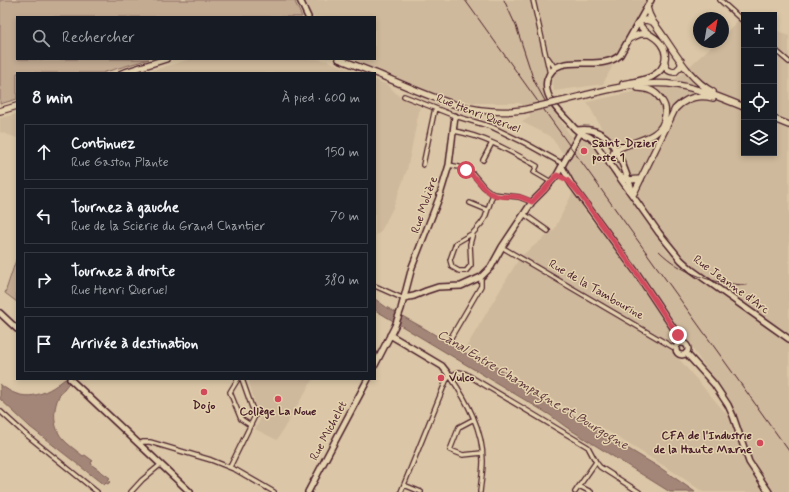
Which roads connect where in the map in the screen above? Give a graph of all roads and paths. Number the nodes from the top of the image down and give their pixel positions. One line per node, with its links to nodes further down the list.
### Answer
1 (300, 0): 6 (main road)
2 (533, 0): 13 (street)
3 (651, 0): 5 (main road)
4 (720, 0): 7 (street)
5 (647, 7): 8 (main road); 9 (main road)
6 (308, 16)
7 (741, 19)
8 (640, 22): 9 (main road); 10 (main road); 11 (main road)
9 (653, 22): 16 (main road)
10 (648, 34): 11 (main road); 18 (main road)
11 (631, 38): 19 (main road)
12 (777, 52): 17 (street)
13 (547, 57): 19 (street); 23 (street)
14 (163, 60): 20 (main road)
15 (342, 60): 21 (main road)
16 (680, 60): 18 (main road); 27 (main road)
17 (789, 62)
18 (665, 63): 26 (main road)
19 (555, 68): 23 (main road)
20 (125, 72)
21 (372, 72)
22 (376, 73): 26 (main road, bridge)
23 (550, 74): 37 (main road)
24 (594, 94): 26 (main road); 29 (main road); 38 (main road)
25 (404, 96): 31 (street, Rue Henri Queruel)
26 (580, 97)
27 (741, 105)
28 (16, 106): 32 (main road)
29 (741, 106)
30 (741, 106): 40 (main road)
31 (435, 108): 33 (street, Rue Henri Queruel); 44 (street)
32 (0, 111)
33 (455, 116): 36 (main road, Rue Molière); 46 (street, Rue Henri Queruel)
34 (777, 120): 35 (main road)
35 (789, 124)
36 (454, 131): 39 (street); 45 (main road, Rue Molière)
37 (579, 132): 41 (main road, Rue Jeanne d'Arc); 43 (main road, Rue Jeanne d'Arc); 46 (main road)
38 (646, 138): 40 (main road); 41 (main road)
39 (492, 143): 42 (street); 51 (street)
40 (656, 148): 49 (main road)
41 (616, 150): 43 (main road); 50 (main road, Rue Jeanne d'Arc)
42 (483, 160)
43 (610, 164): 48 (main road, Rue Jeanne d'Arc)
44 (423, 165)
45 (449, 165): 54 (street); 65 (main road, Rue Molière)
46 (563, 166): 47 (main road); 52 (main road)
47 (557, 175): 51 (main road); 52 (main road)
48 (618, 175): 50 (main road); 57 (main road, Rue Jeanne d'Arc)
49 (641, 178): 50 (main road); 53 (main road)
50 (628, 180): 53 (main road, Rue Jeanne d'Arc)
51 (551, 182): 56 (main road)
52 (572, 185): 71 (main road)
53 (634, 193): 57 (main road, Rue Jeanne d'Arc)
54 (493, 194): 56 (street); 58 (street)
55 (470, 202): 58 (street)
56 (532, 202): 59 (main road)
57 (638, 202): 69 (main road, Rue Jeanne d'Arc)
58 (487, 210): 61 (street)
59 (524, 214): 60 (street); 63 (main road)
60 (548, 231)
61 (473, 233): 61 (street)
62 (505, 249): 72 (street, Rue de la Tambourine)
63 (482, 277): 65 (main road); 70 (street)
64 (376, 286): 65 (street)
65 (404, 298): 68 (main road)
66 (0, 313): 67 (main road)
67 (16, 328)
68 (390, 335): 74 (main road); 75 (main road)
69 (789, 339)
70 (450, 340)
71 (681, 343): 72 (main road); 73 (main road)
72 (676, 349): 73 (main road)
73 (686, 353): 101 (main road)
74 (376, 363)
75 (450, 376): 81 (street); 85 (street); 88 (street)
76 (237, 380): 82 (street)
77 (242, 380): 82 (street)
78 (367, 380): 94 (main road, Rue Michelet)
79 (72, 381): 83 (main road)
80 (0, 410): 90 (street)
81 (474, 419): 84 (street); 84 (street)
82 (250, 424): 87 (street)
83 (139, 444): 86 (main road); 87 (street)
84 (482, 453): 97 (street)
85 (596, 462): 89 (street); 100 (street)
86 (160, 465): 91 (street); 92 (main road)
87 (230, 468): 93 (street)
88 (404, 485): 95 (street); 96 (street)
89 (579, 486): 98 (street); 99 (street)
90 (97, 492)
91 (131, 492)
92 (190, 492)
93 (274, 492)
94 (308, 492)
95 (401, 492)
96 (421, 492)
97 (480, 492)
98 (575, 492)
99 (591, 492)
100 (640, 492)
101 (769, 492)

